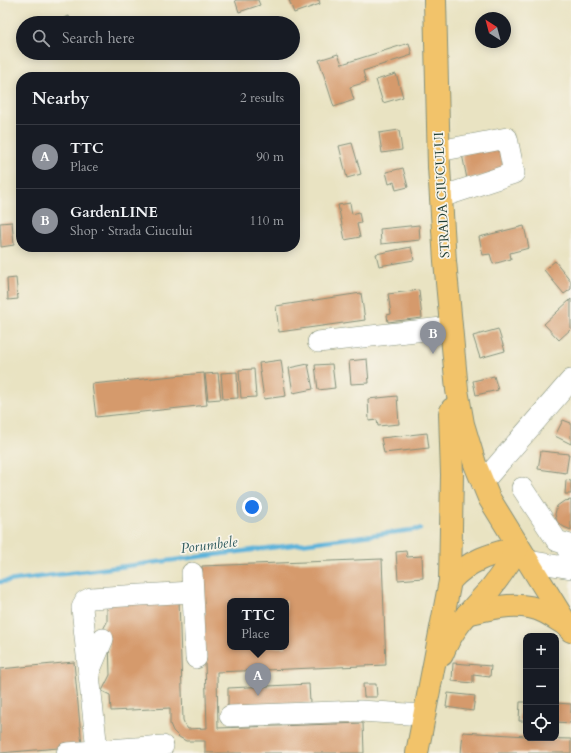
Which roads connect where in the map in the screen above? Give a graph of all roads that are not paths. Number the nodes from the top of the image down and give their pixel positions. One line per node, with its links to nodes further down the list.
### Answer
1 (435, 0): 2 (main road, STRADA CIUCULUI)
2 (439, 151): 3 (main road, STRADA CIUCULUI); 3 (street)
3 (441, 197): 4 (main road, STRADA CIUCULUI)
4 (451, 327): 5 (street); 7 (main road, STRADA CIUCULUI)
5 (318, 342)
6 (571, 380): 8 (street)
7 (457, 390): 8 (main road, STRADA CIUCULUI); 12 (main road)
8 (482, 483): 10 (main road, STRADA CIUCULUI)
9 (522, 488): 11 (street)
10 (523, 554): 11 (street); 12 (main road); 13 (main road); 14 (main road, STRADA CIUCULUI)
11 (569, 568)
12 (450, 581): 18 (main road)
13 (467, 614): 14 (main road); 18 (main road)
14 (570, 628)
15 (104, 639): 17 (street)
16 (196, 658): 17 (street)
17 (88, 674): 22 (street)
18 (428, 690): 20 (main road)
19 (106, 693): 22 (street)
20 (423, 715): 21 (street); 26 (main road)
21 (230, 716)
22 (93, 721): 24 (street)
23 (163, 746): 24 (street)
24 (97, 750): 25 (street)
25 (67, 753)
26 (417, 753)

